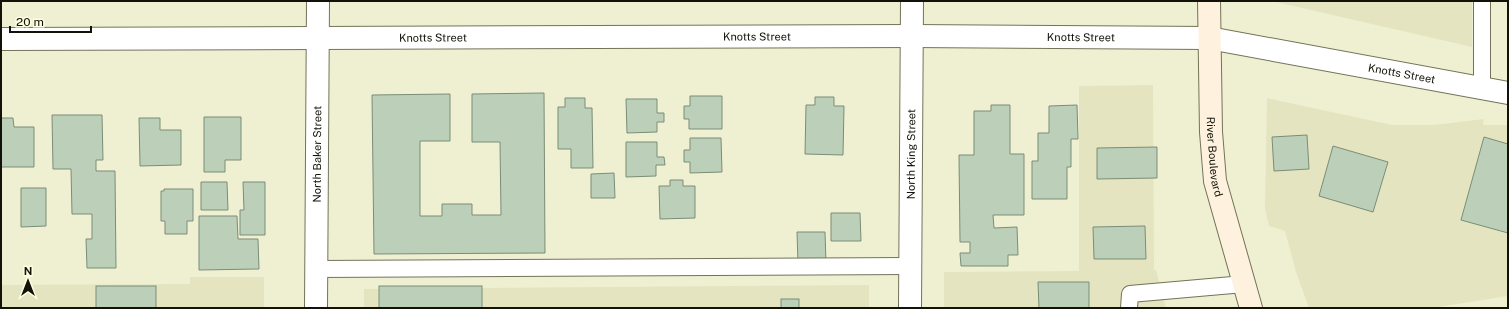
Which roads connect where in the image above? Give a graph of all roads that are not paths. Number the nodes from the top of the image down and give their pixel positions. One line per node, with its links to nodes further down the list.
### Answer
1 (318, 1): 6 (street, North Baker Street)
2 (912, 1): 5 (street, North King Street)
3 (1209, 1): 7 (main road, River Boulevard)
4 (1482, 1): 9 (lane)
5 (912, 36): 6 (street, Knotts Street); 7 (street, Knotts Street); 11 (street, North King Street)
6 (318, 38): 8 (street, Knotts Street); 12 (street, North Baker Street)
7 (1209, 38): 9 (street, Knotts Street); 13 (main road, River Boulevard)
8 (1, 39)
9 (1482, 88): 10 (street, Knotts Street)
10 (1508, 93)
11 (910, 266): 12 (lane); 15 (street, North King Street)
12 (316, 269): 14 (street, North Baker Street)
13 (1244, 284): 16 (lane); 17 (main road, River Boulevard)
14 (316, 308)
15 (910, 308)
16 (1130, 308)
17 (1251, 308)

